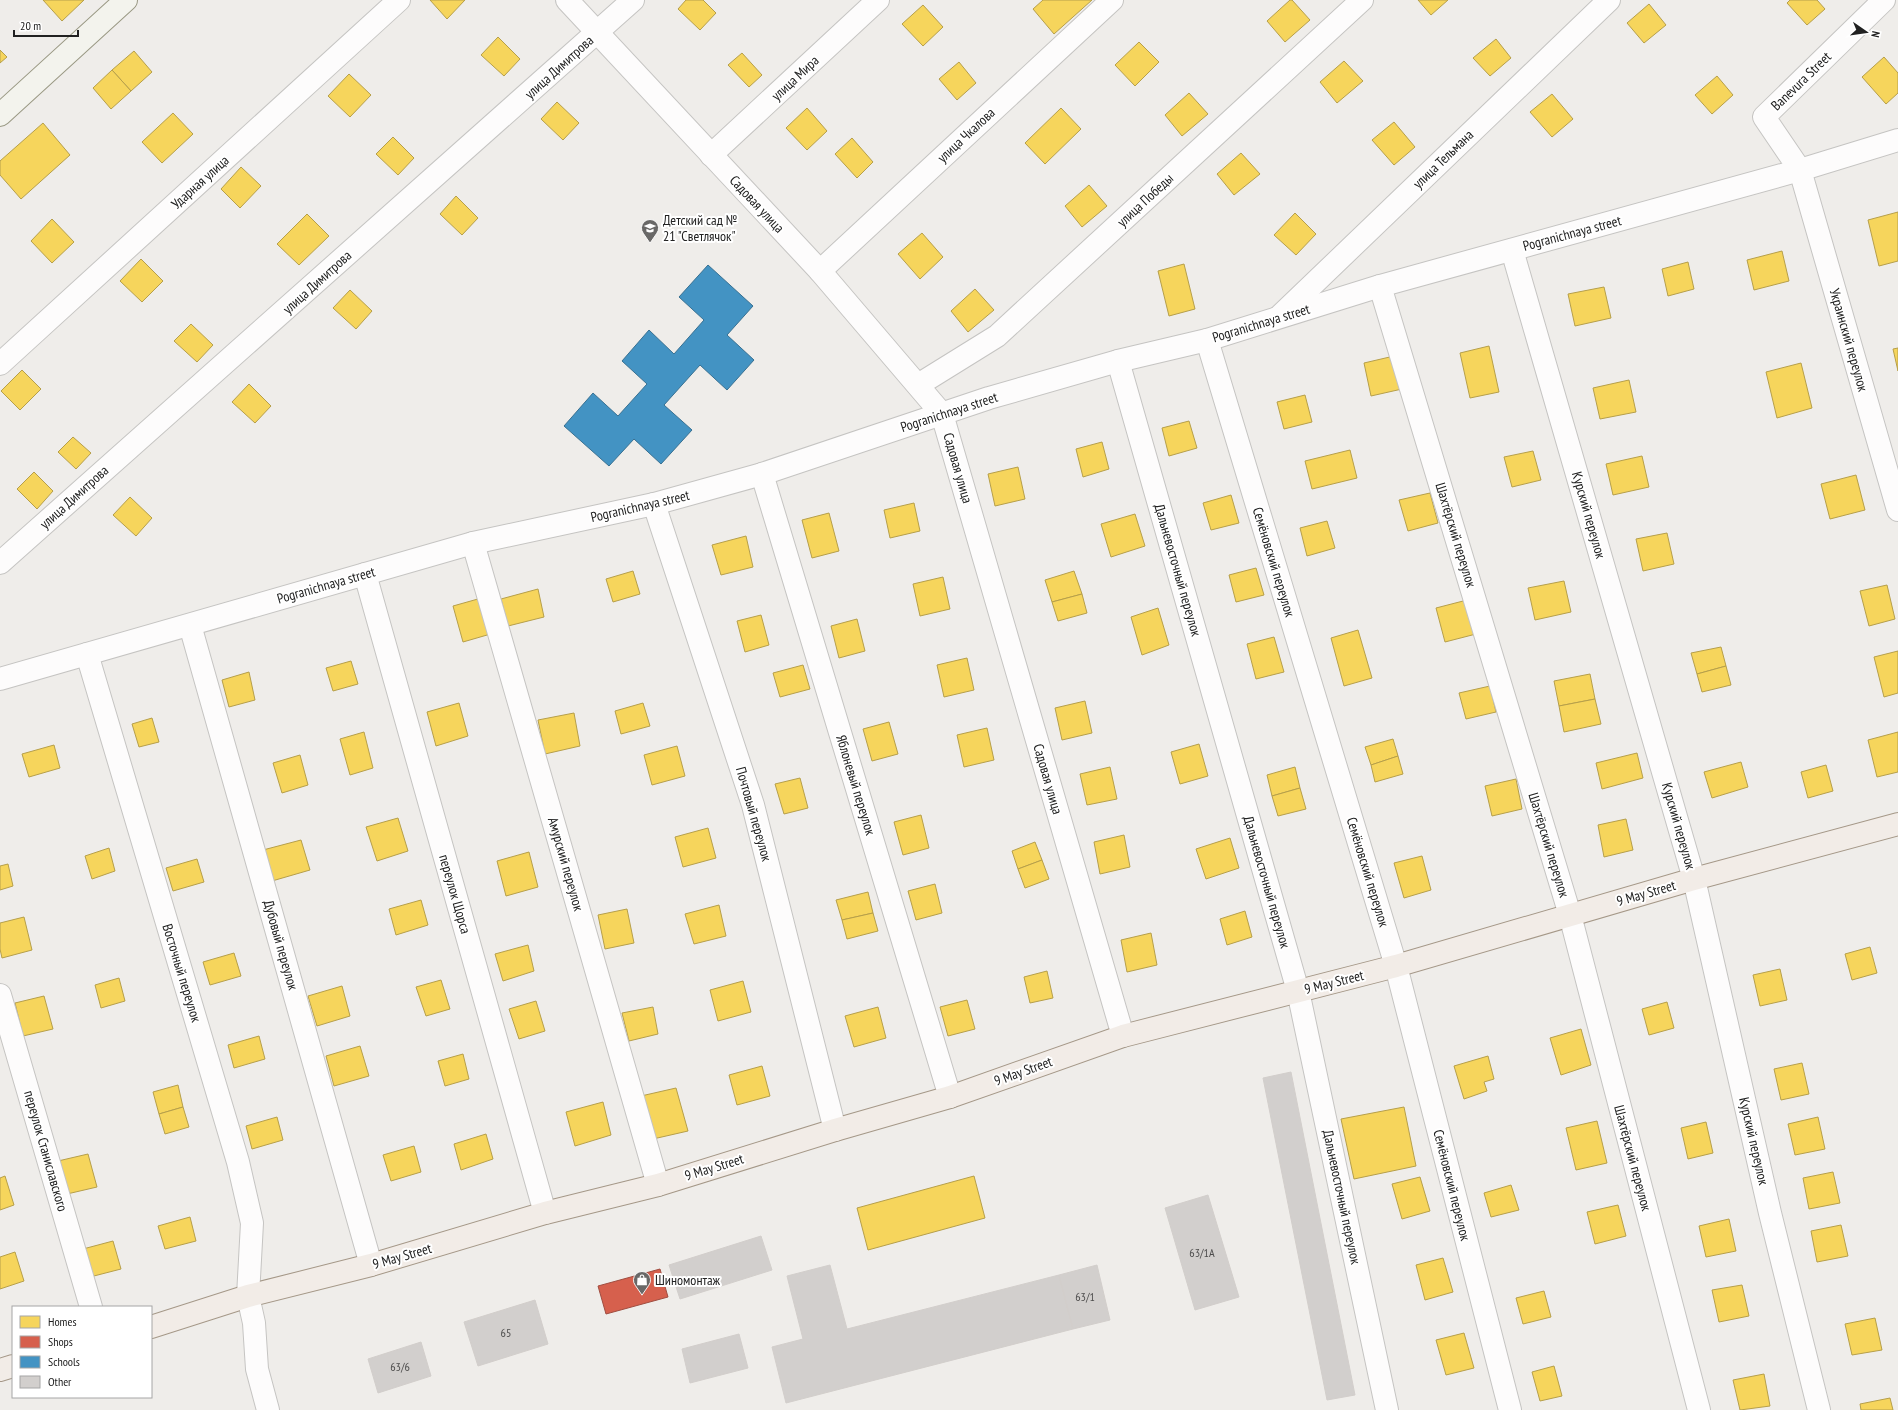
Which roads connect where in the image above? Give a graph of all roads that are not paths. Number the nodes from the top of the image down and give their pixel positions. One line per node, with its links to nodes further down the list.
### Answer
1 (126, 0): 11 (main road)
2 (399, 0): 21 (street, Ударная улица)
3 (567, 0): 10 (street, Садовая улица)
4 (633, 0): 10 (street, улица Димитрова)
5 (878, 0): 13 (street, улица Мира)
6 (1112, 0): 16 (street, улица Чкалова)
7 (1362, 0): 22 (street, улица Победы)
8 (1609, 0): 18 (street, улица Тельмана)
9 (1884, 0): 14 (street, Banevura Street)
10 (598, 32): 13 (street, Садовая улица); 28 (street, улица Димитрова)
11 (0, 115)
12 (1898, 140): 14 (street, Pogranichnaya street)
13 (711, 155): 16 (street, Садовая улица)
14 (1800, 170): 15 (street, Pogranichnaya street); 26 (street, Украинский переулок)
15 (1512, 250): 17 (street, Pogranichnaya street); 34 (street, Курский переулок)
16 (820, 271): 22 (street, Садовая улица)
17 (1380, 286): 18 (street, Pogranichnaya street); 35 (street, Шахтёрский переулок)
18 (1277, 318): 19 (street, Pogranichnaya street)
19 (1207, 340): 20 (street, Pogranichnaya street); 36 (street, Семёновский переулок)
20 (1118, 360): 23 (street, Pogranichnaya street); 37 (street, Дальневосточный переулок)
21 (0, 364)
22 (918, 385): 23 (street, Садовая улица)
23 (942, 414): 24 (street, Pogranichnaya street); 39 (street, Садовая улица)
24 (762, 474): 25 (street, Pogranichnaya street); 40 (street, Яблоневый переулок)
25 (654, 504): 27 (street, Pogranichnaya street); 41 (street, Почтовый переулок)
26 (1898, 510)
27 (473, 543): 29 (street, Pogranichnaya street); 42 (street, Амурский переулок)
28 (0, 563)
29 (365, 574): 30 (street, Pogranichnaya street); 43 (street, переулок Щорса)
30 (190, 624): 31 (street, Pogranichnaya street); 44 (street, Дубовый переулок)
31 (87, 654): 32 (street, Pogranichnaya street); 45 (street, Восточный переулок)
32 (0, 679)
33 (1898, 824): 34 (main road, 9 May Street)
34 (1694, 879): 35 (main road, 9 May Street); 54 (street, Курский переулок)
35 (1570, 915): 36 (main road, 9 May Street); 53 (street, Шахтёрский переулок)
36 (1396, 966): 37 (main road, 9 May Street); 52 (street, Семёновский переулок)
37 (1298, 991): 39 (main road, 9 May Street); 51 (street, Дальневосточный переулок)
38 (0, 995): 46 (street, переулок Станиславского)
39 (1123, 1036): 40 (main road, 9 May Street)
40 (950, 1097): 41 (main road, 9 May Street)
41 (835, 1130): 42 (main road, 9 May Street)
42 (658, 1185): 43 (main road, 9 May Street)
43 (546, 1213): 44 (main road, 9 May Street)
44 (371, 1265): 45 (main road, 9 May Street)
45 (248, 1296): 47 (main road, 9 May Street); 50 (street, Восточный переулок)
46 (91, 1306)
47 (152, 1327)
48 (12, 1366): 49 (main road)
49 (0, 1370)
50 (268, 1410)
51 (1388, 1410)
52 (1510, 1410)
53 (1699, 1410)
54 (1819, 1410)

